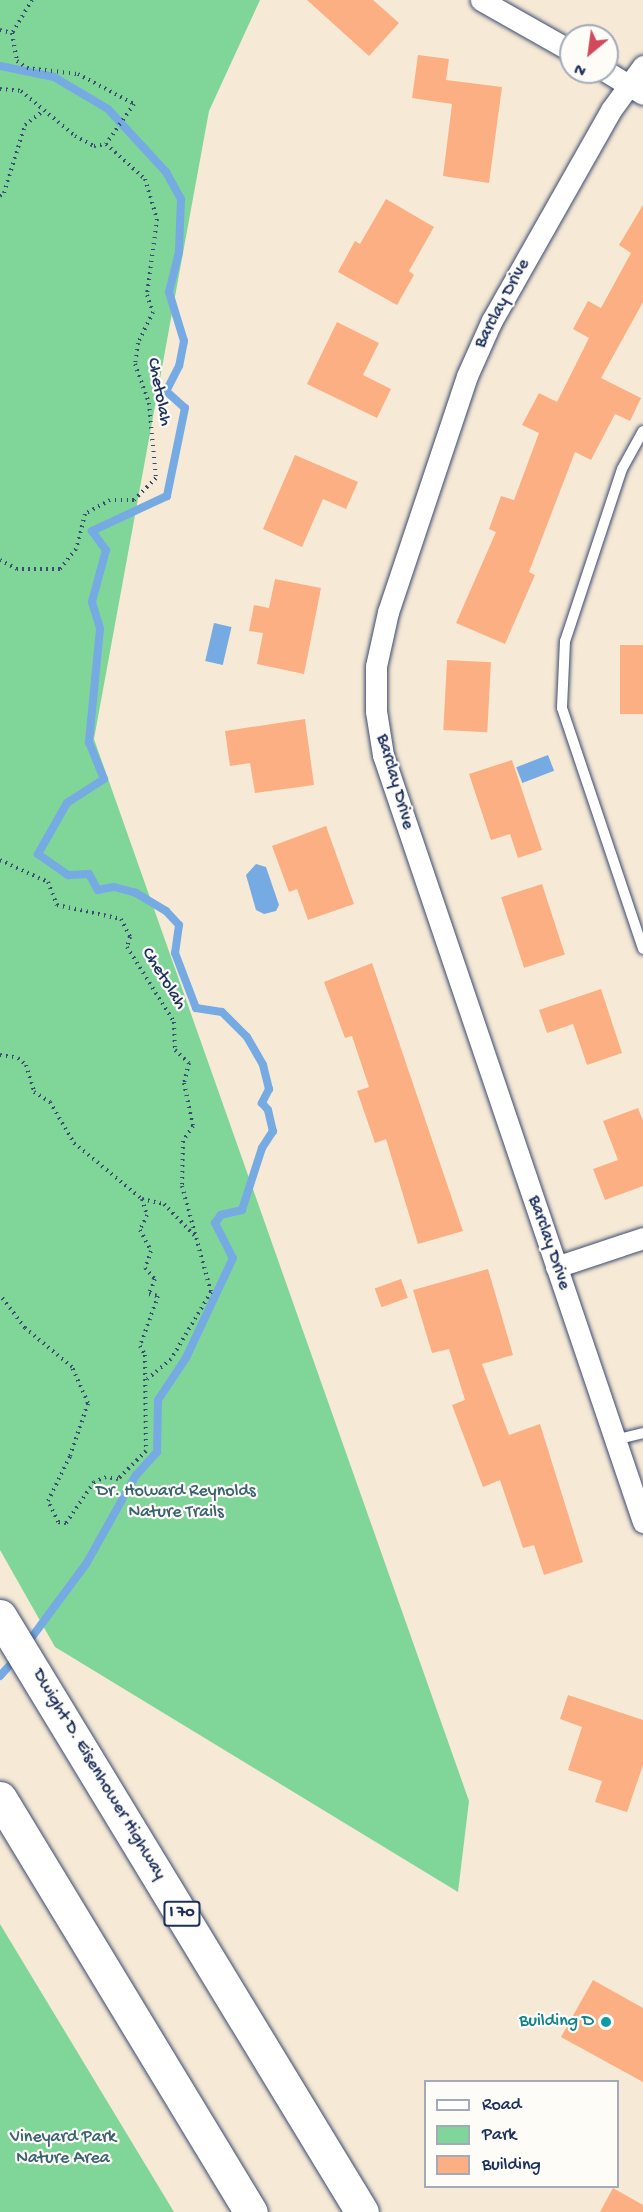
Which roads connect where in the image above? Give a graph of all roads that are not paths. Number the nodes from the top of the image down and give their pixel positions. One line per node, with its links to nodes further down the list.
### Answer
1 (482, 0): 2 (street)
2 (559, 44)
3 (643, 66): 5 (street, Barclay Drive)
4 (619, 79): 5 (street)
5 (636, 89): 9 (street, Barclay Drive)
6 (643, 431): 7 (lane)
7 (643, 949)
8 (643, 1238): 9 (street)
9 (556, 1267): 11 (street, Barclay Drive)
10 (643, 1432): 11 (lane)
11 (615, 1440): 12 (street, Barclay Drive)
12 (643, 1522)
13 (0, 1616): 16 (highway, Dwight D. Eisenhower Highway / I 70)
14 (0, 1798): 15 (highway)
15 (251, 2212)
16 (362, 2212)

